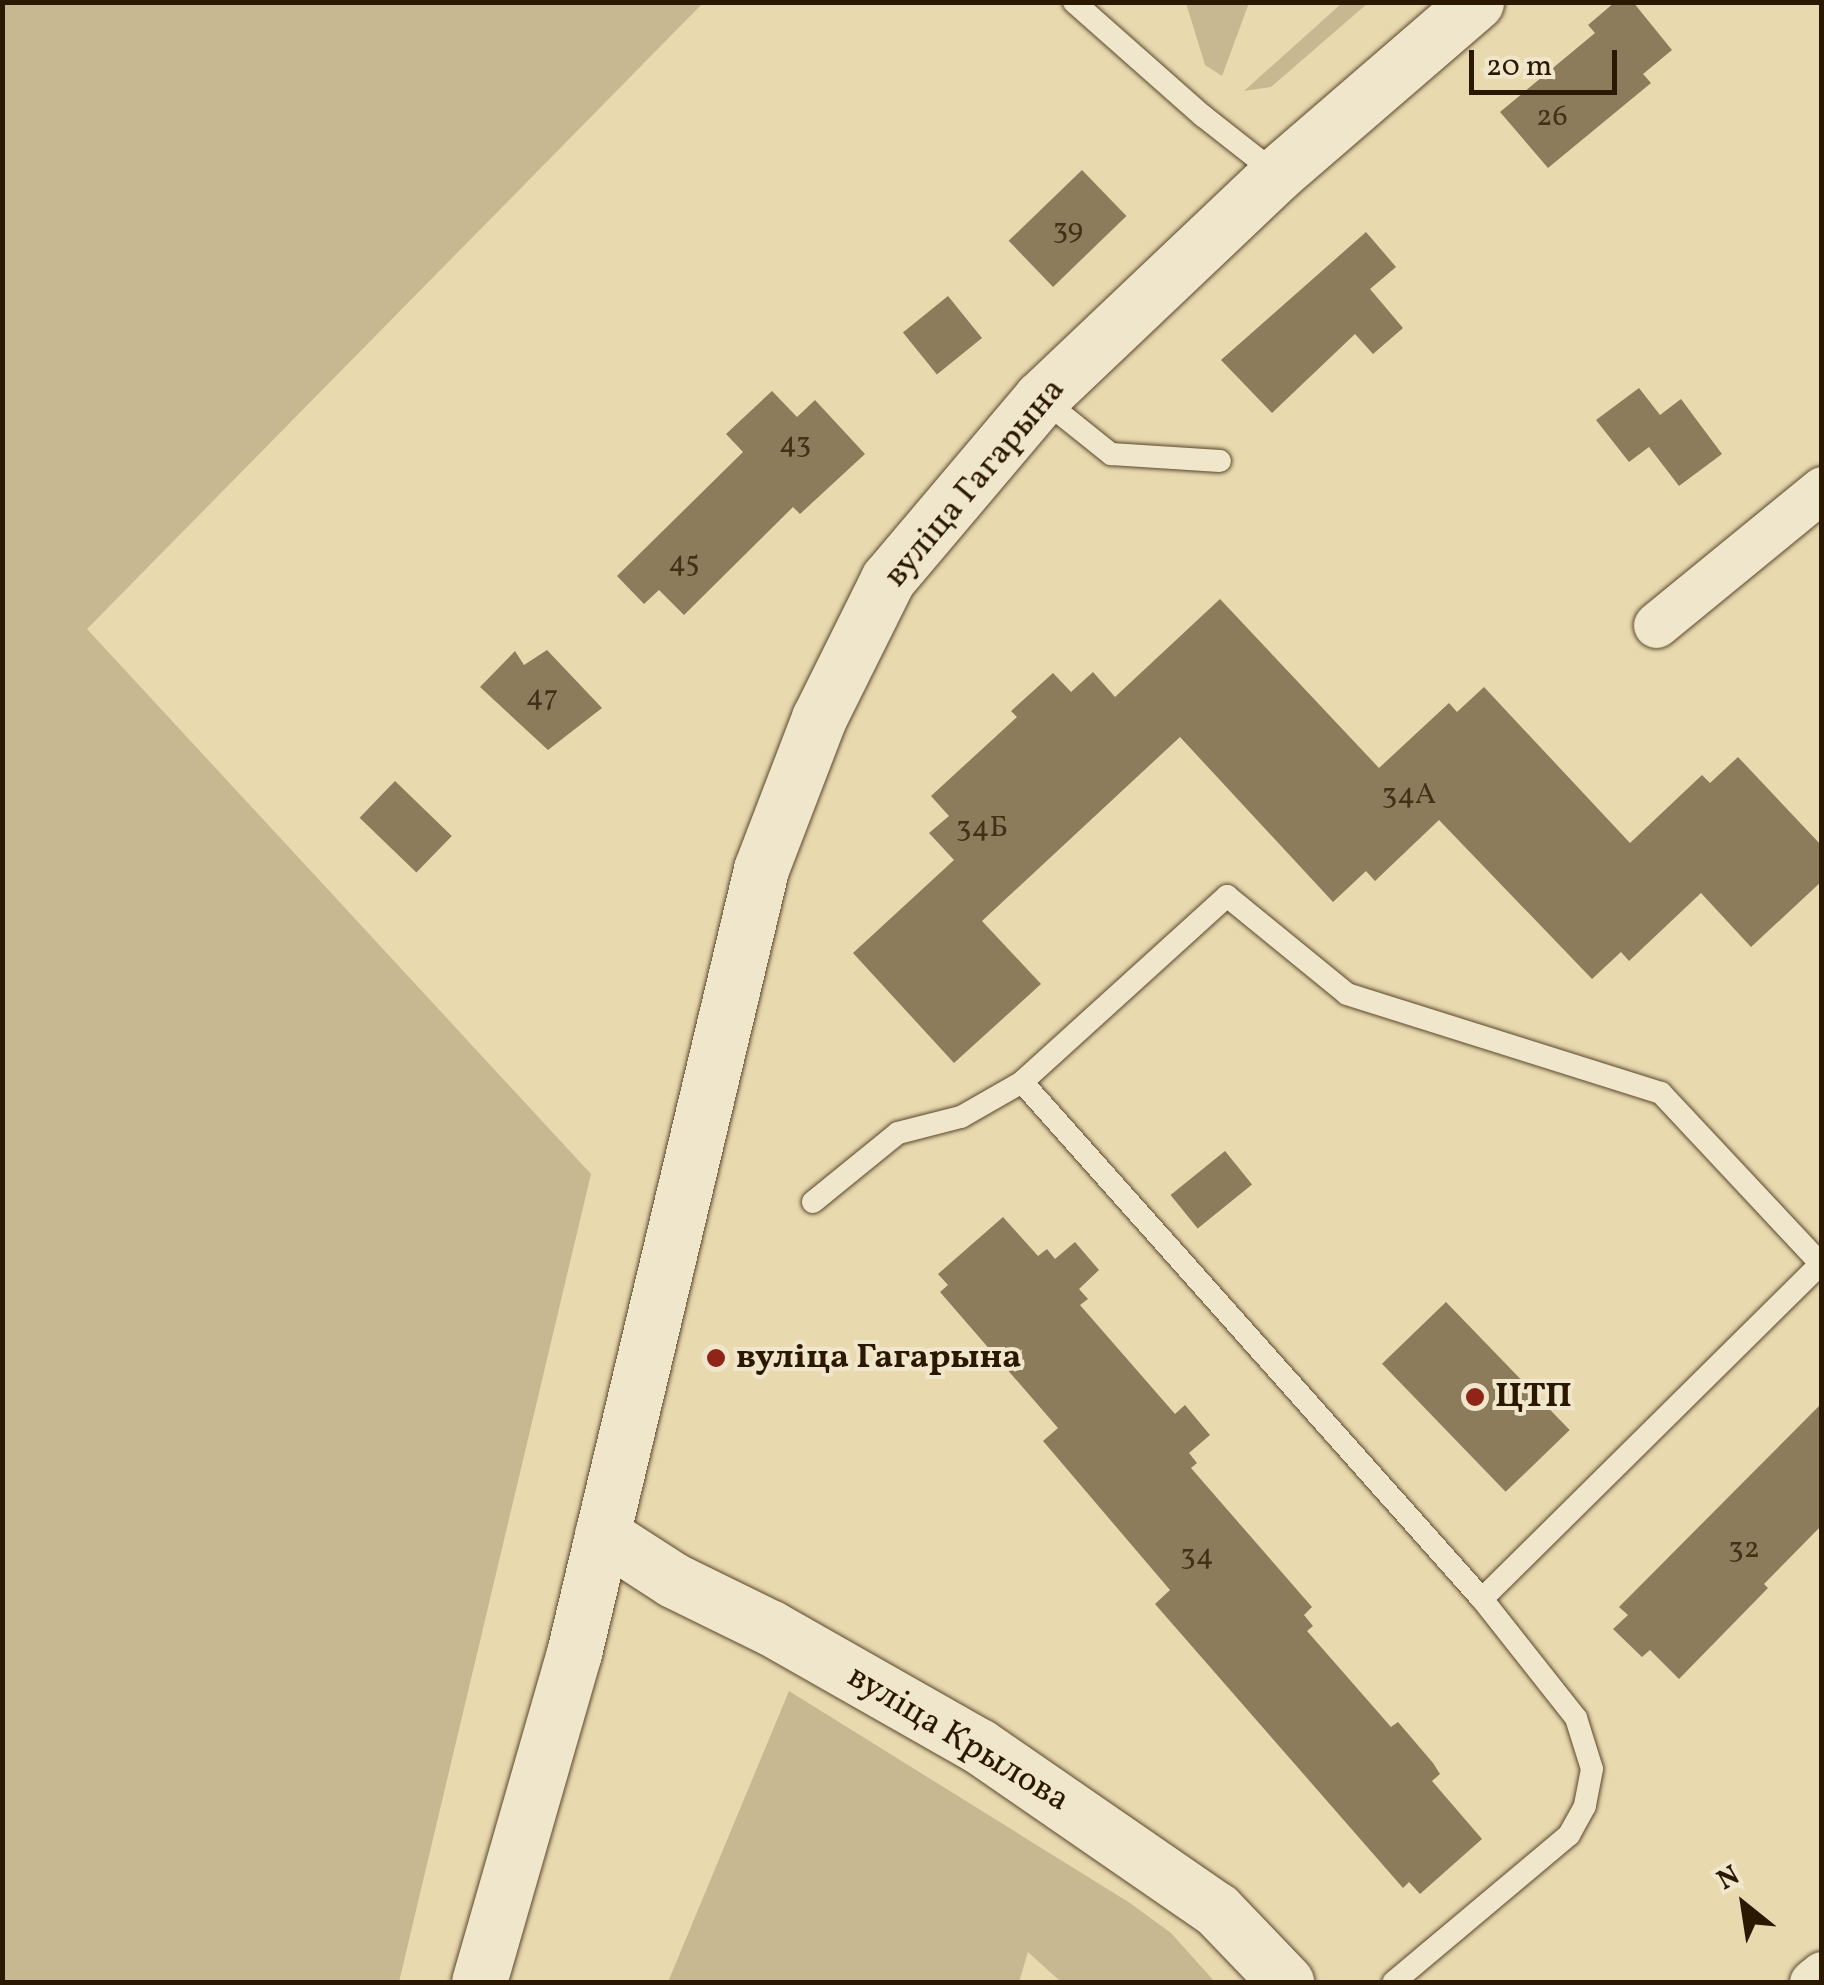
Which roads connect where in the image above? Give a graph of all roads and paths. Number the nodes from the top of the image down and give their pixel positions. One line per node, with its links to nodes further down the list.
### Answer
1 (1476, 2): 3 (main road, вуліца Гагарына)
2 (1085, 6): 3 (lane)
3 (1277, 174): 4 (main road, вуліца Гагарына)
4 (1041, 398): 5 (lane); 11 (main road, вуліца Гагарына)
5 (1220, 462)
6 (1822, 489): 7 (street)
7 (1656, 624)
8 (1022, 1082): 9 (lane); 10 (lane); 12 (lane)
9 (813, 1202)
10 (1821, 1262): 12 (lane)
11 (602, 1534): 14 (main road, вуліца Гагарына); 15 (main road, вуліца Крылова)
12 (1482, 1600): 16 (lane)
13 (1822, 1974): 17 (street)
14 (478, 1982)
15 (1286, 1982)
16 (1394, 1982)
17 (1812, 1982)

